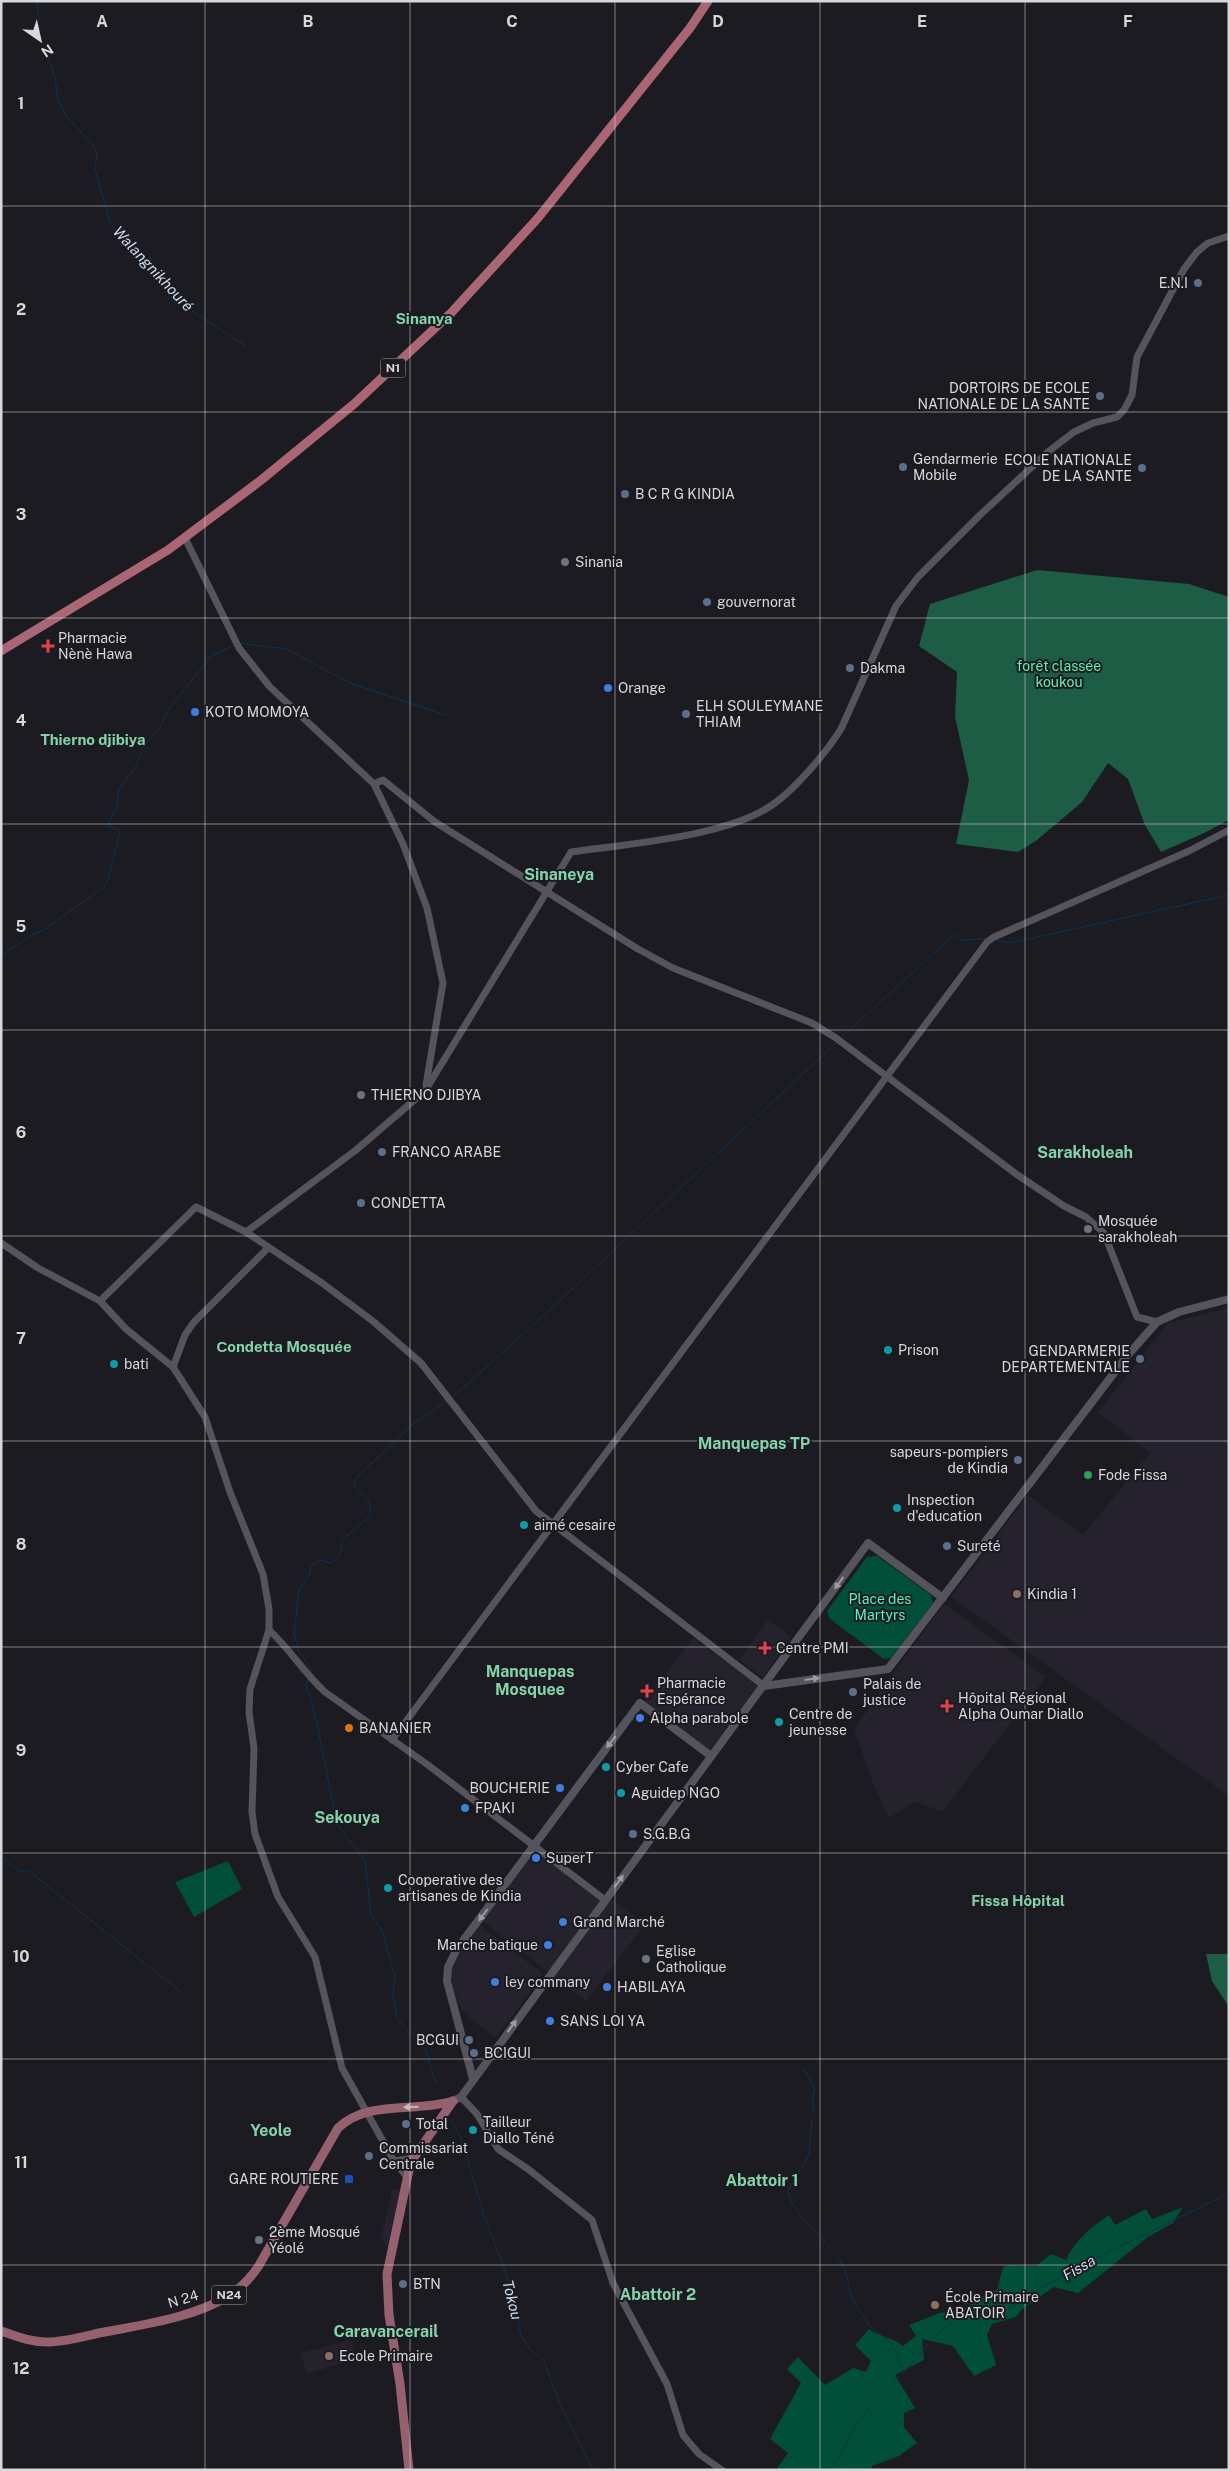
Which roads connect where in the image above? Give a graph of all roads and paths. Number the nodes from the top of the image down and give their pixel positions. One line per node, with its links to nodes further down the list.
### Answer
1 (708, 1): 3 (highway, N1)
2 (1229, 236): 7 (street)
3 (185, 538): 4 (highway, N1); 5 (street)
4 (1, 651)
5 (374, 784): 7 (street); 9 (street)
6 (1229, 830): 8 (street)
7 (548, 892): 8 (street); 9 (street)
8 (885, 1077): 15 (street); 17 (street)
9 (425, 1091): 10 (street)
10 (246, 1232): 12 (street); 14 (street)
11 (1, 1243): 14 (street)
12 (268, 1248): 16 (street); 17 (street)
13 (1229, 1299): 15 (main road)
14 (100, 1301): 16 (street)
15 (1157, 1322): 18 (main road)
16 (173, 1367): 19 (street)
17 (552, 1525): 20 (street); 21 (street)
18 (943, 1598): 20 (main road, one-way to 18); 20 (main road, one-way to 20)
19 (269, 1630): 21 (street); 27 (street)
20 (764, 1686): 22 (main road)
21 (392, 1740): 23 (street)
22 (711, 1756): 23 (main road, one-way to 23); 24 (main road, one-way to 22)
23 (534, 1847): 24 (street); 25 (main road, one-way to 25)
24 (605, 1900): 25 (main road, one-way to 24)
25 (473, 2079): 26 (main road)
26 (457, 2099): 27 (main road, N24, one-way to 27); 28 (main road); 33 (street)
27 (368, 2113): 29 (street); 31 (main road, N 24 / N24)
28 (414, 2158): 29 (street); 30 (main road)
29 (394, 2161): 30 (street)
30 (408, 2173): 32 (main road)
31 (1, 2331)
32 (409, 2470)
33 (722, 2470)

